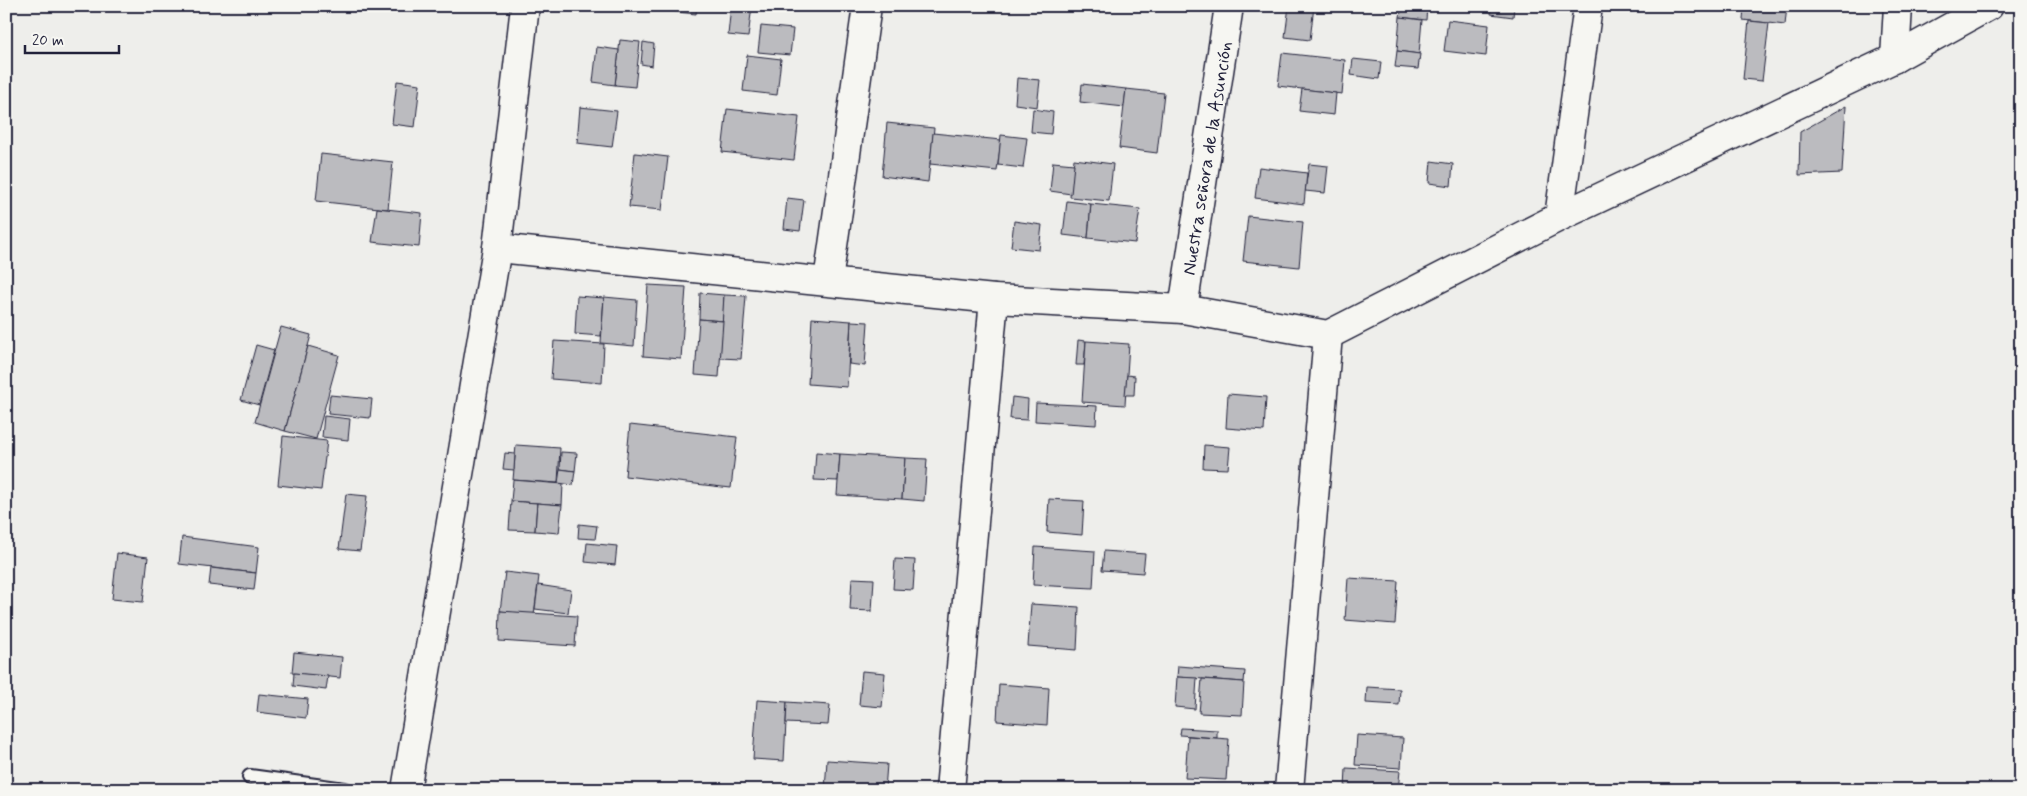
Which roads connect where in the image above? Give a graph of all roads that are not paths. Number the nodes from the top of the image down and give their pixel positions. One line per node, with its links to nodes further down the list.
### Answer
1 (525, 6): 9 (street)
2 (867, 6): 10 (street)
3 (1229, 6): 12 (street, Nuestra señora de la Asunción)
4 (1588, 6): 8 (street)
5 (1898, 6): 7 (street)
6 (1989, 6): 7 (street)
7 (1895, 58): 8 (street)
8 (1559, 217): 13 (street)
9 (497, 248): 10 (street); 16 (street)
10 (828, 281): 11 (street)
11 (994, 299): 12 (street); 17 (street)
12 (1183, 310): 13 (street)
13 (1328, 334): 18 (street)
14 (250, 777): 15 (lane)
15 (345, 790)
16 (406, 790)
17 (950, 790)
18 (1289, 790)

